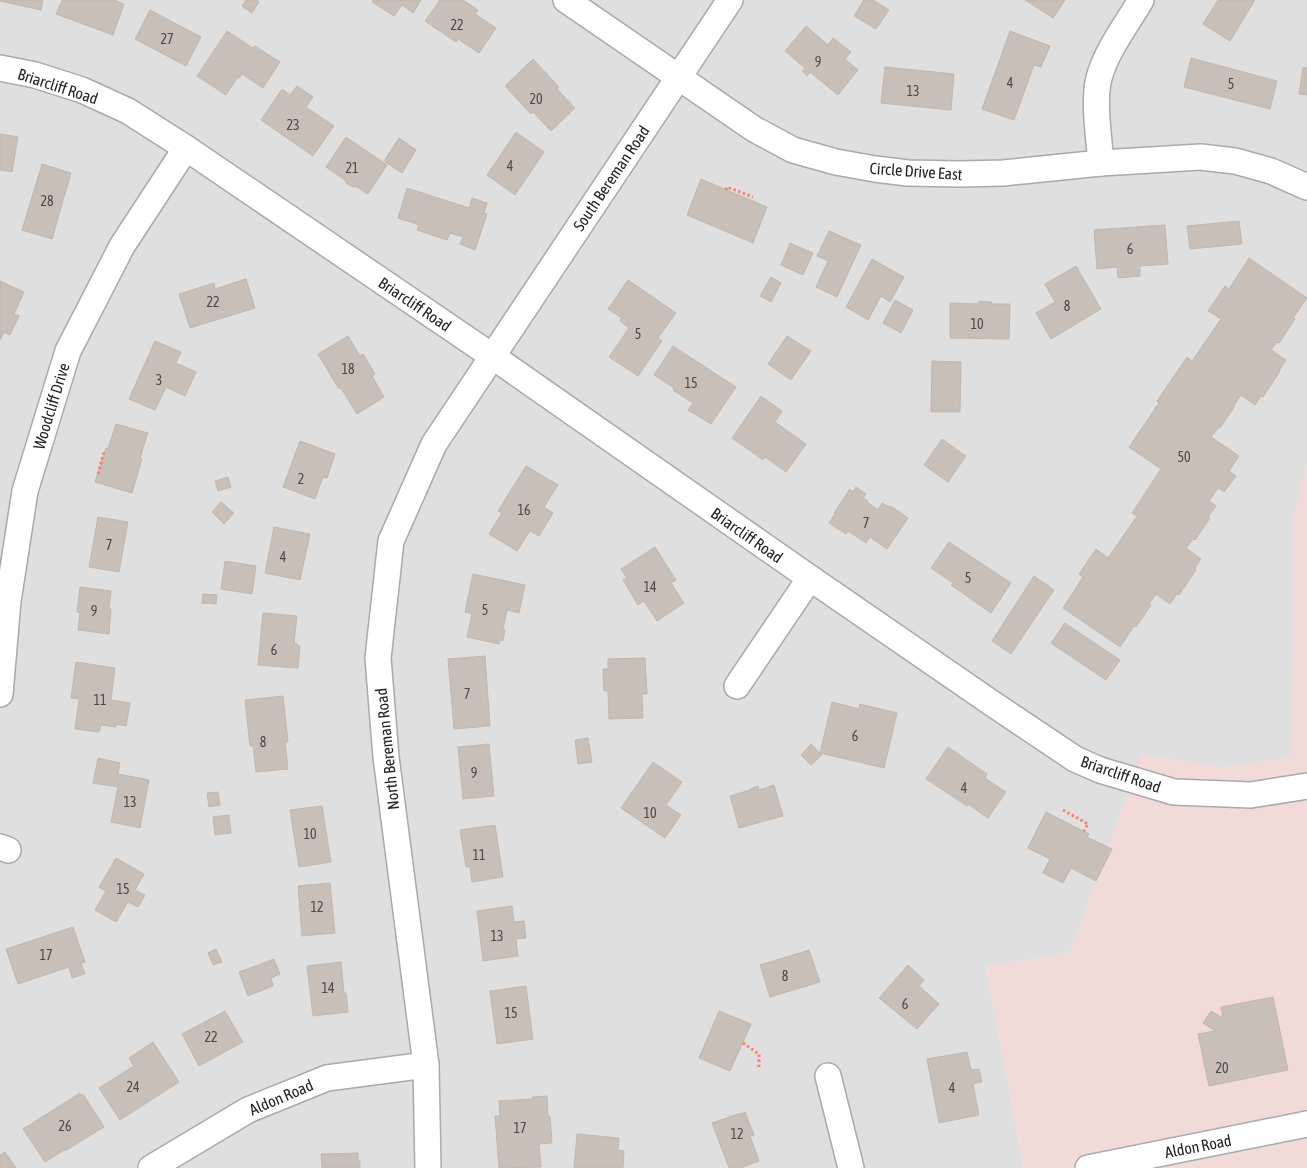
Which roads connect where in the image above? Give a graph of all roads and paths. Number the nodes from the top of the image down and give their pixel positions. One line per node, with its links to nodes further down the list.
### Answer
1 (566, 0): 5 (street, Circle Drive East)
2 (730, 0): 5 (street, South Bereman Road)
3 (1141, 0): 7 (street)
4 (0, 68): 6 (street, Briarcliff Road)
5 (679, 77): 7 (street, Circle Drive East); 11 (street, South Bereman Road)
6 (186, 148): 11 (street, Briarcliff Road); 16 (street, Woodcliff Drive)
7 (1101, 163): 8 (street, Circle Drive East)
8 (1307, 187)
9 (726, 190): 10 (path)
10 (753, 198)
11 (492, 356): 14 (street, Briarcliff Road); 21 (street, North Bereman Road)
12 (104, 452): 13 (path)
13 (98, 474)
14 (810, 578): 15 (street); 17 (street, Briarcliff Road)
15 (737, 686)
16 (0, 694)
17 (1307, 786)
18 (1063, 810): 19 (path)
19 (1084, 831)
20 (743, 1043): 22 (path)
21 (426, 1065): 25 (street, Aldon Road); 26 (street, North Bereman Road)
22 (759, 1069)
23 (828, 1076): 27 (street)
24 (1307, 1124): 28 (street, Aldon Road)
25 (151, 1168)
26 (428, 1168)
27 (851, 1168)
28 (1088, 1168)

